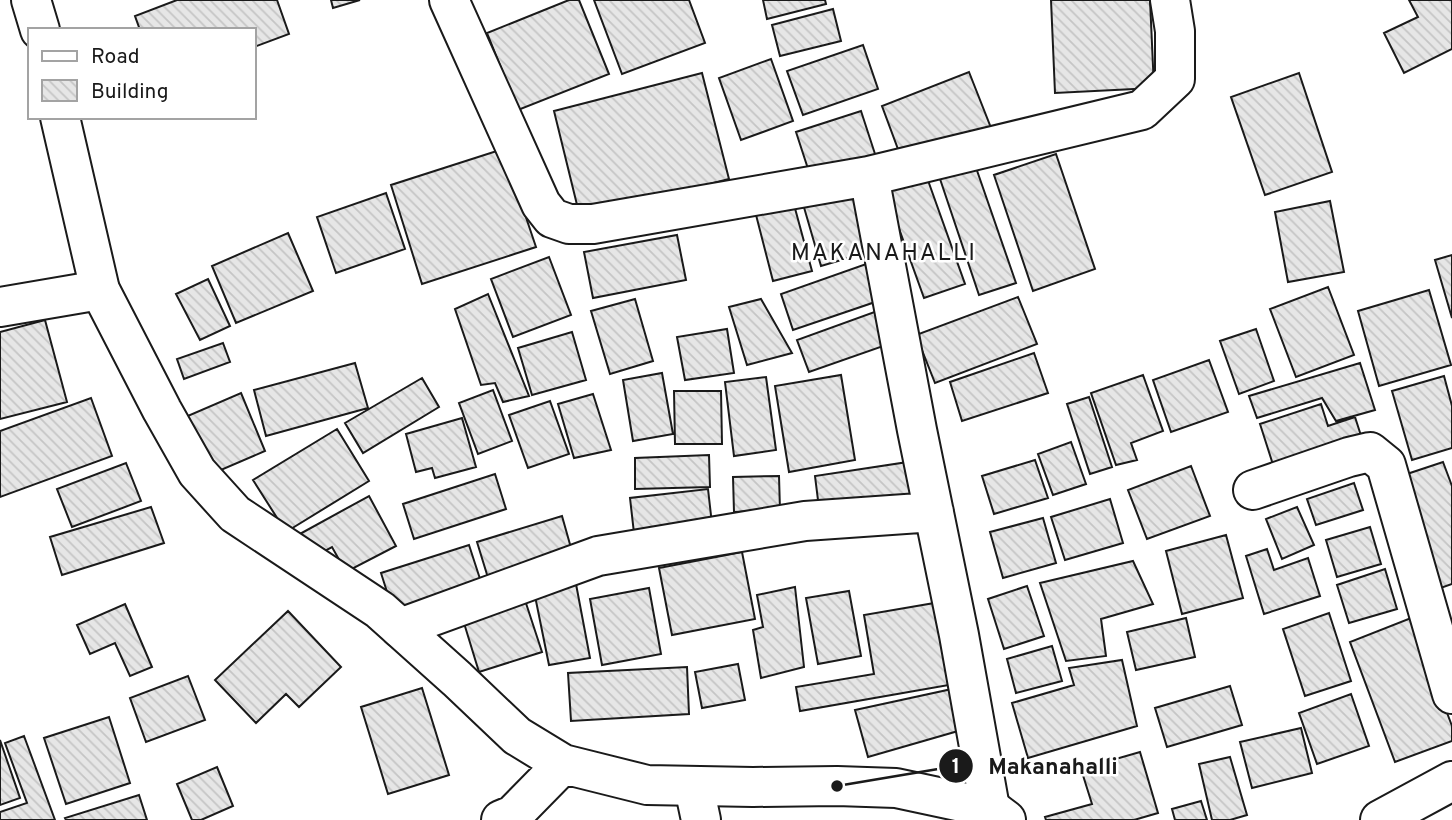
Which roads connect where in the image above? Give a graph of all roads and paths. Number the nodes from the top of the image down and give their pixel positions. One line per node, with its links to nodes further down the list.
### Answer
1 (32, 0): 4 (street)
2 (449, 0): 6 (street)
3 (1170, 0): 6 (street)
4 (39, 28)
5 (60, 119): 7 (street)
6 (869, 176): 10 (street)
7 (100, 290): 8 (street); 11 (street)
8 (0, 307)
9 (1253, 490): 12 (street)
10 (934, 512): 11 (street); 16 (street)
11 (400, 628): 13 (street)
12 (1452, 694)
13 (562, 764): 15 (street); 17 (street)
14 (1452, 780): 18 (street)
15 (698, 803): 16 (street)
16 (998, 814)
17 (501, 820)
18 (1380, 820)

